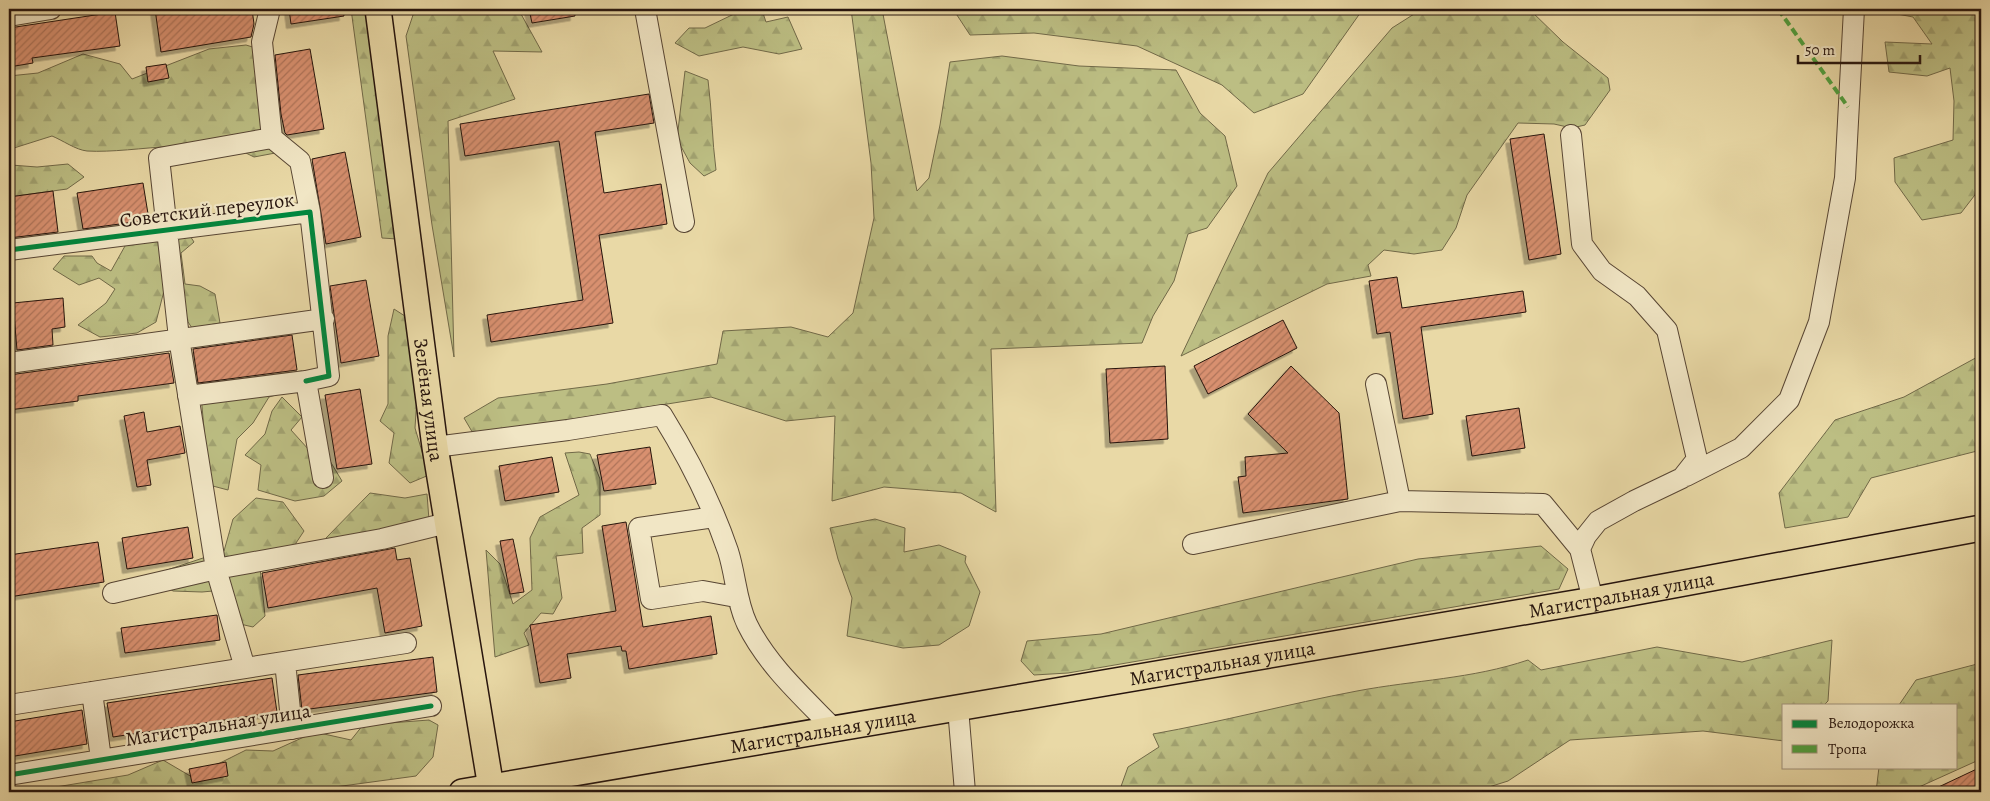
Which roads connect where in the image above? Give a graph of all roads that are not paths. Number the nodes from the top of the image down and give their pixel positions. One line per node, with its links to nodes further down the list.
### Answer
1 (51, 9): 6 (street)
2 (270, 9): 8 (street)
3 (378, 9): 19 (main road, Зелёная улица)
4 (645, 9): 10 (street)
5 (1854, 9): 21 (street)
6 (9, 16)
7 (1571, 135): 21 (street)
8 (272, 138): 9 (street); 11 (street)
9 (310, 212): 11 (street, Советский переулок); 13 (street, Советский переулок)
10 (684, 222)
11 (167, 230): 12 (street, Советский переулок); 14 (street)
12 (9, 250)
13 (324, 319): 14 (street); 16 (street, Советский переулок)
14 (179, 338): 15 (street); 18 (street)
15 (9, 363)
16 (306, 381): 18 (street); 20 (street)
17 (1376, 384): 22 (street)
18 (188, 396): 28 (street)
19 (435, 447): 23 (street); 24 (main road, Зелёная улица)
20 (323, 478)
21 (1682, 478): 27 (street)
22 (1400, 501): 26 (street); 27 (street)
23 (714, 517): 30 (street); 30 (street)
24 (447, 524): 28 (street); 43 (main road, Зелёная улица)
25 (1981, 528): 31 (main road, Магистральная улица)
26 (1192, 544)
27 (1580, 549): 31 (street)
28 (216, 569): 29 (street); 34 (street)
29 (113, 593)
30 (736, 597): 40 (street)
31 (1593, 600): 38 (main road, Магистральная улица)
32 (406, 644): 33 (street)
33 (285, 662): 34 (street); 39 (street)
34 (245, 668): 35 (street)
35 (92, 692): 36 (street); 41 (street)
36 (9, 704)
37 (431, 706): 39 (street, Магистральная улица)
38 (958, 708): 40 (main road, Магистральная улица); 45 (street)
39 (292, 729): 41 (street, Магистральная улица)
40 (834, 729): 43 (main road, Магистральная улица)
41 (102, 759): 42 (street, Магистральная улица)
42 (9, 775)
43 (491, 788): 44 (main road, Магистральная улица)
44 (462, 792)
45 (965, 792)

